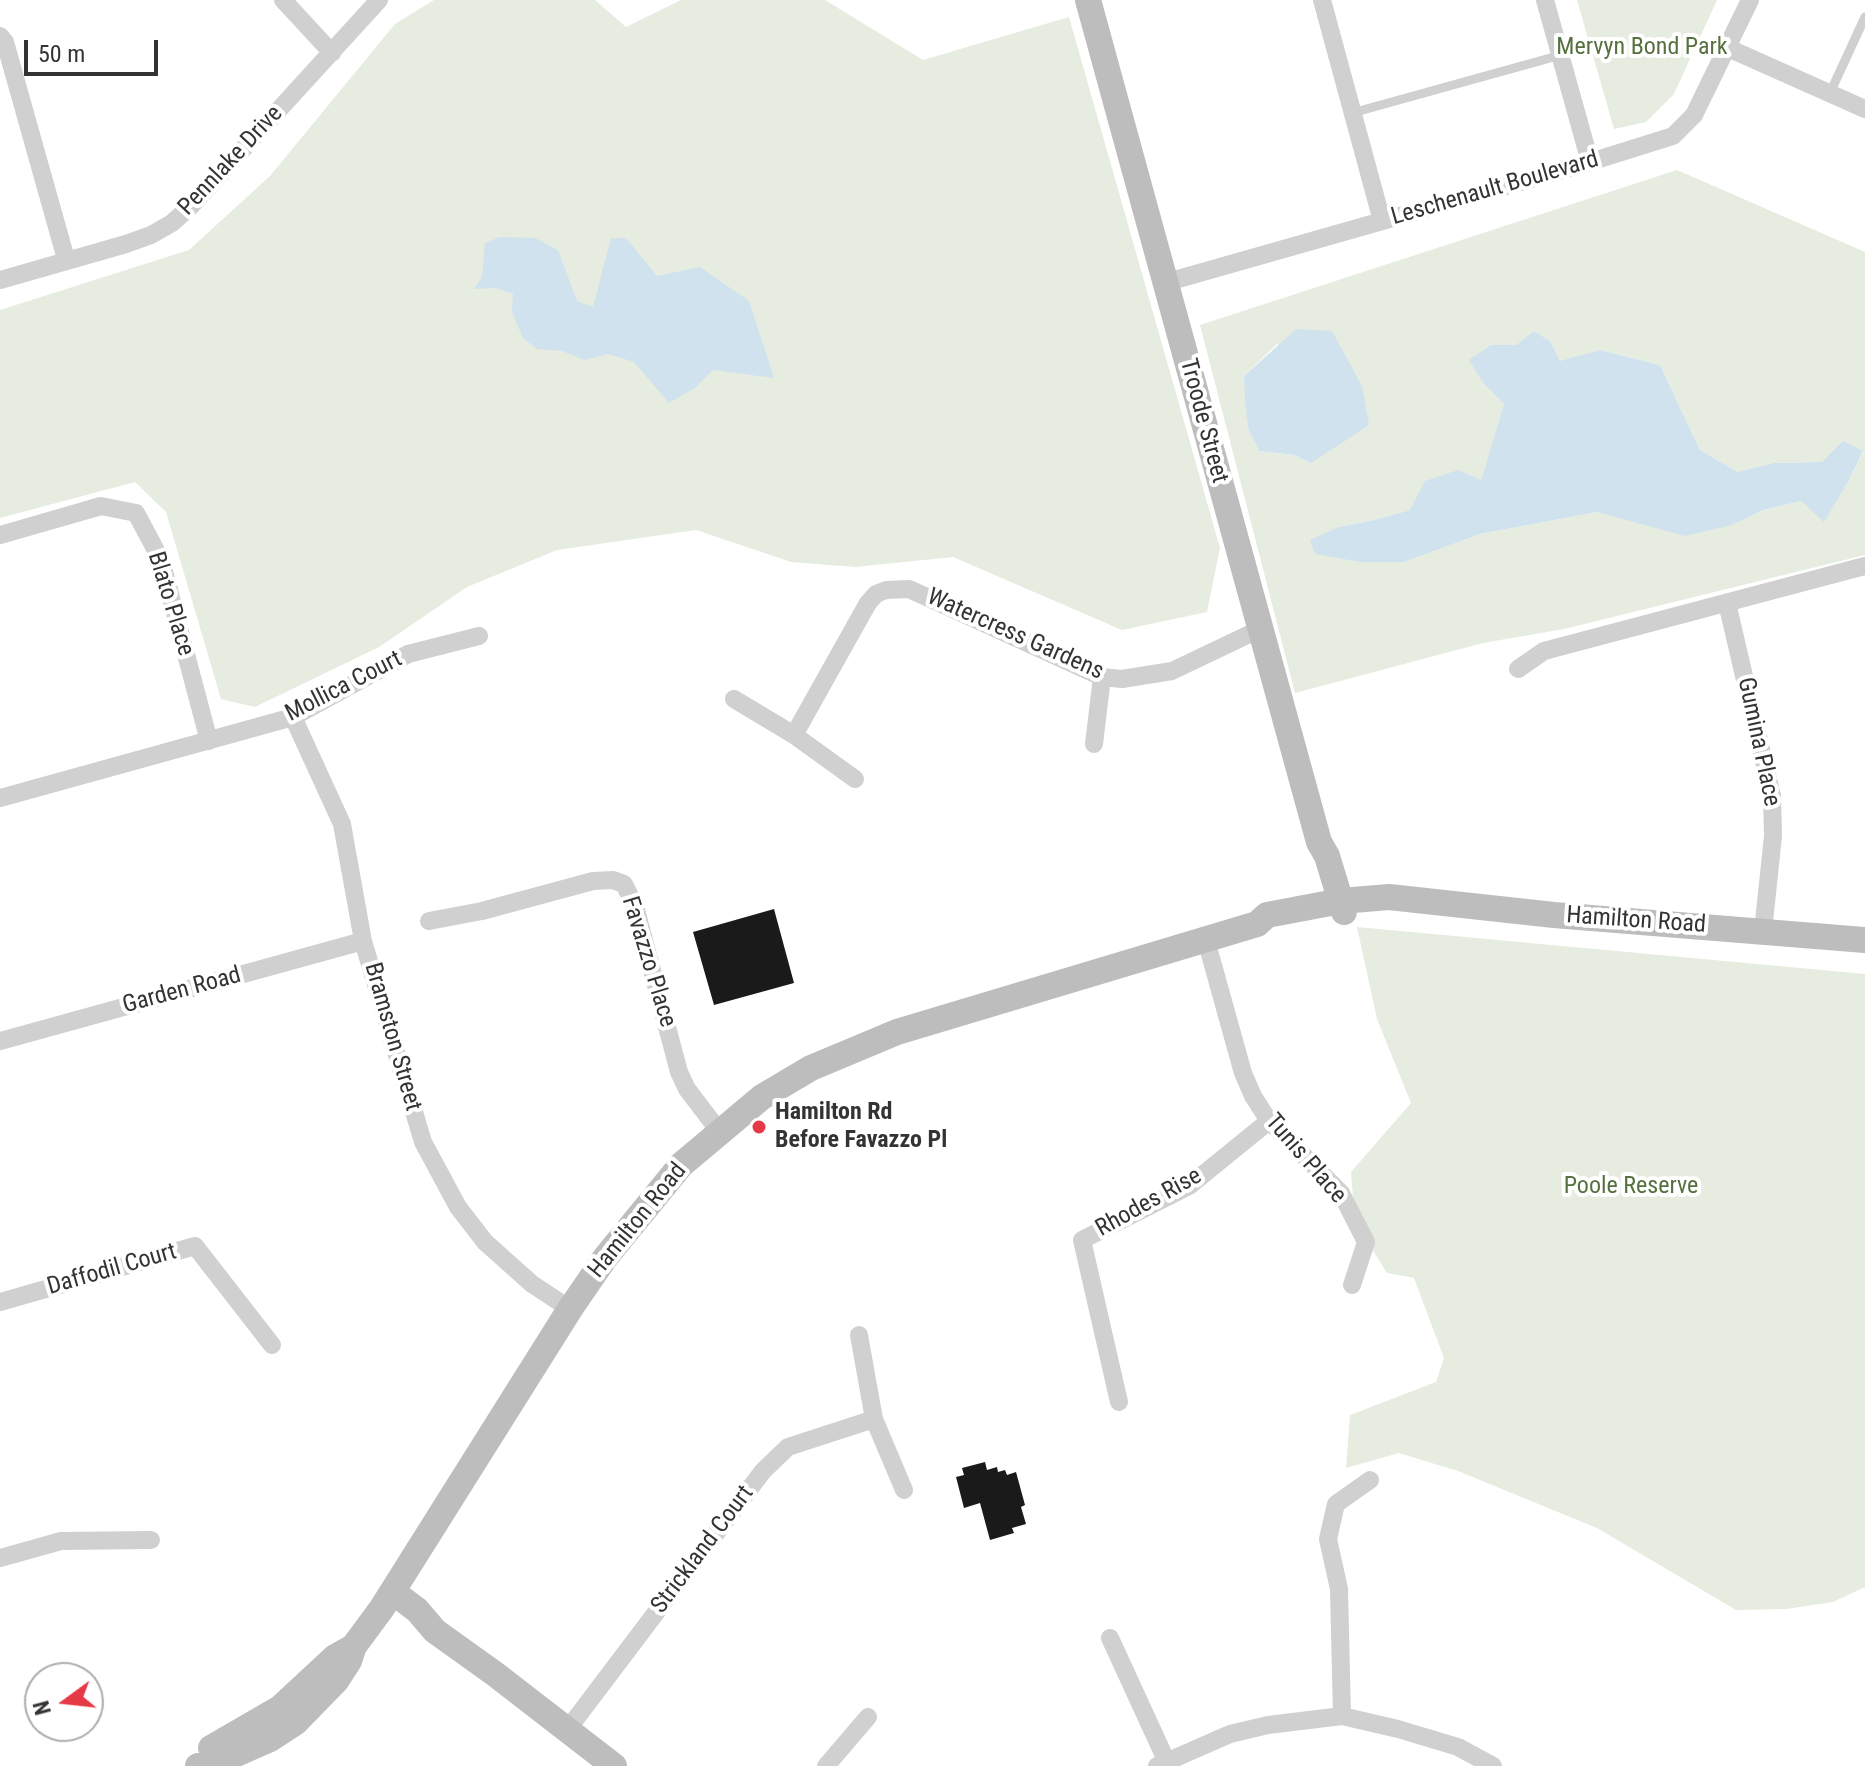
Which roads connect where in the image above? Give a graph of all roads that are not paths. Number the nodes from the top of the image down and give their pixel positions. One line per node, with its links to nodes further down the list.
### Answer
1 (283, 0): 10 (street)
2 (379, 0): 10 (street, Pennlake Drive)
3 (1088, 0): 19 (main road, Troode Street)
4 (1322, 0): 14 (street)
5 (1545, 0): 11 (street)
6 (1750, 0): 9 (street, Leschenault Boulevard)
7 (1865, 17): 12 (lane)
8 (0, 36): 17 (street)
9 (1728, 48): 12 (street); 15 (street, Leschenault Boulevard)
10 (332, 53): 17 (street, Pennlake Drive)
11 (1561, 55): 14 (lane); 15 (street)
12 (1830, 93): 13 (street)
13 (1865, 109)
14 (1352, 113): 16 (street)
15 (1590, 162): 16 (street, Leschenault Boulevard)
16 (1382, 221): 19 (street, Leschenault Boulevard)
17 (66, 259): 18 (street, Pennlake Drive)
18 (0, 280)
19 (1164, 283): 23 (main road, Troode Street)
20 (0, 535): 30 (street, Blato Place)
21 (1865, 566): 22 (street)
22 (1727, 603): 25 (street); 36 (street, Gumina Place)
23 (1260, 629): 26 (street, Watercress Gardens); 34 (main road, Troode Street)
24 (479, 636): 28 (street, Mollica Court)
25 (1518, 669)
26 (1102, 677): 29 (street, Watercress Gardens); 31 (street)
27 (734, 699): 29 (street)
28 (293, 717): 30 (street, Mollica Court); 39 (street, Bramston Street)
29 (794, 735): 32 (street)
30 (209, 741): 33 (street, Mollica Court)
31 (1094, 744)
32 (855, 779)
33 (0, 798)
34 (1335, 908): 36 (main road, Hamilton Road); 37 (main road, Hamilton Road)
35 (429, 921): 42 (street, Favazzo Place)
36 (1763, 931): 38 (main road, Hamilton Road)
37 (1206, 940): 41 (street, Tunis Place); 42 (main road, Hamilton Road)
38 (1865, 940)
39 (363, 941): 40 (street, Garden Road); 45 (street, Bramston Street)
40 (0, 1041)
41 (1269, 1121): 43 (street, Tunis Place); 48 (street, Rhodes Rise)
42 (719, 1131): 45 (main road, Hamilton Road)
43 (1352, 1285)
44 (0, 1302): 47 (street, Daffodil Court)
45 (570, 1309): 54 (main road, Hamilton Road)
46 (859, 1335): 49 (street)
47 (272, 1345)
48 (1119, 1402)
49 (874, 1419): 51 (street); 59 (street, Strickland Court)
50 (1370, 1480): 57 (street)
51 (904, 1490)
52 (151, 1540): 53 (street)
53 (0, 1558)
54 (388, 1600): 56 (main road, Hamilton Road); 59 (main road)
55 (1110, 1638): 60 (street)
56 (290, 1713): 61 (main road, Hamilton Road); 62 (main road, Hamilton Road)
57 (1342, 1716): 60 (street); 65 (street)
58 (868, 1717): 64 (street)
59 (568, 1729): 63 (main road)
60 (1162, 1763)
61 (190, 1766)
62 (198, 1766)
63 (614, 1766)
64 (826, 1766)
65 (1493, 1766)

